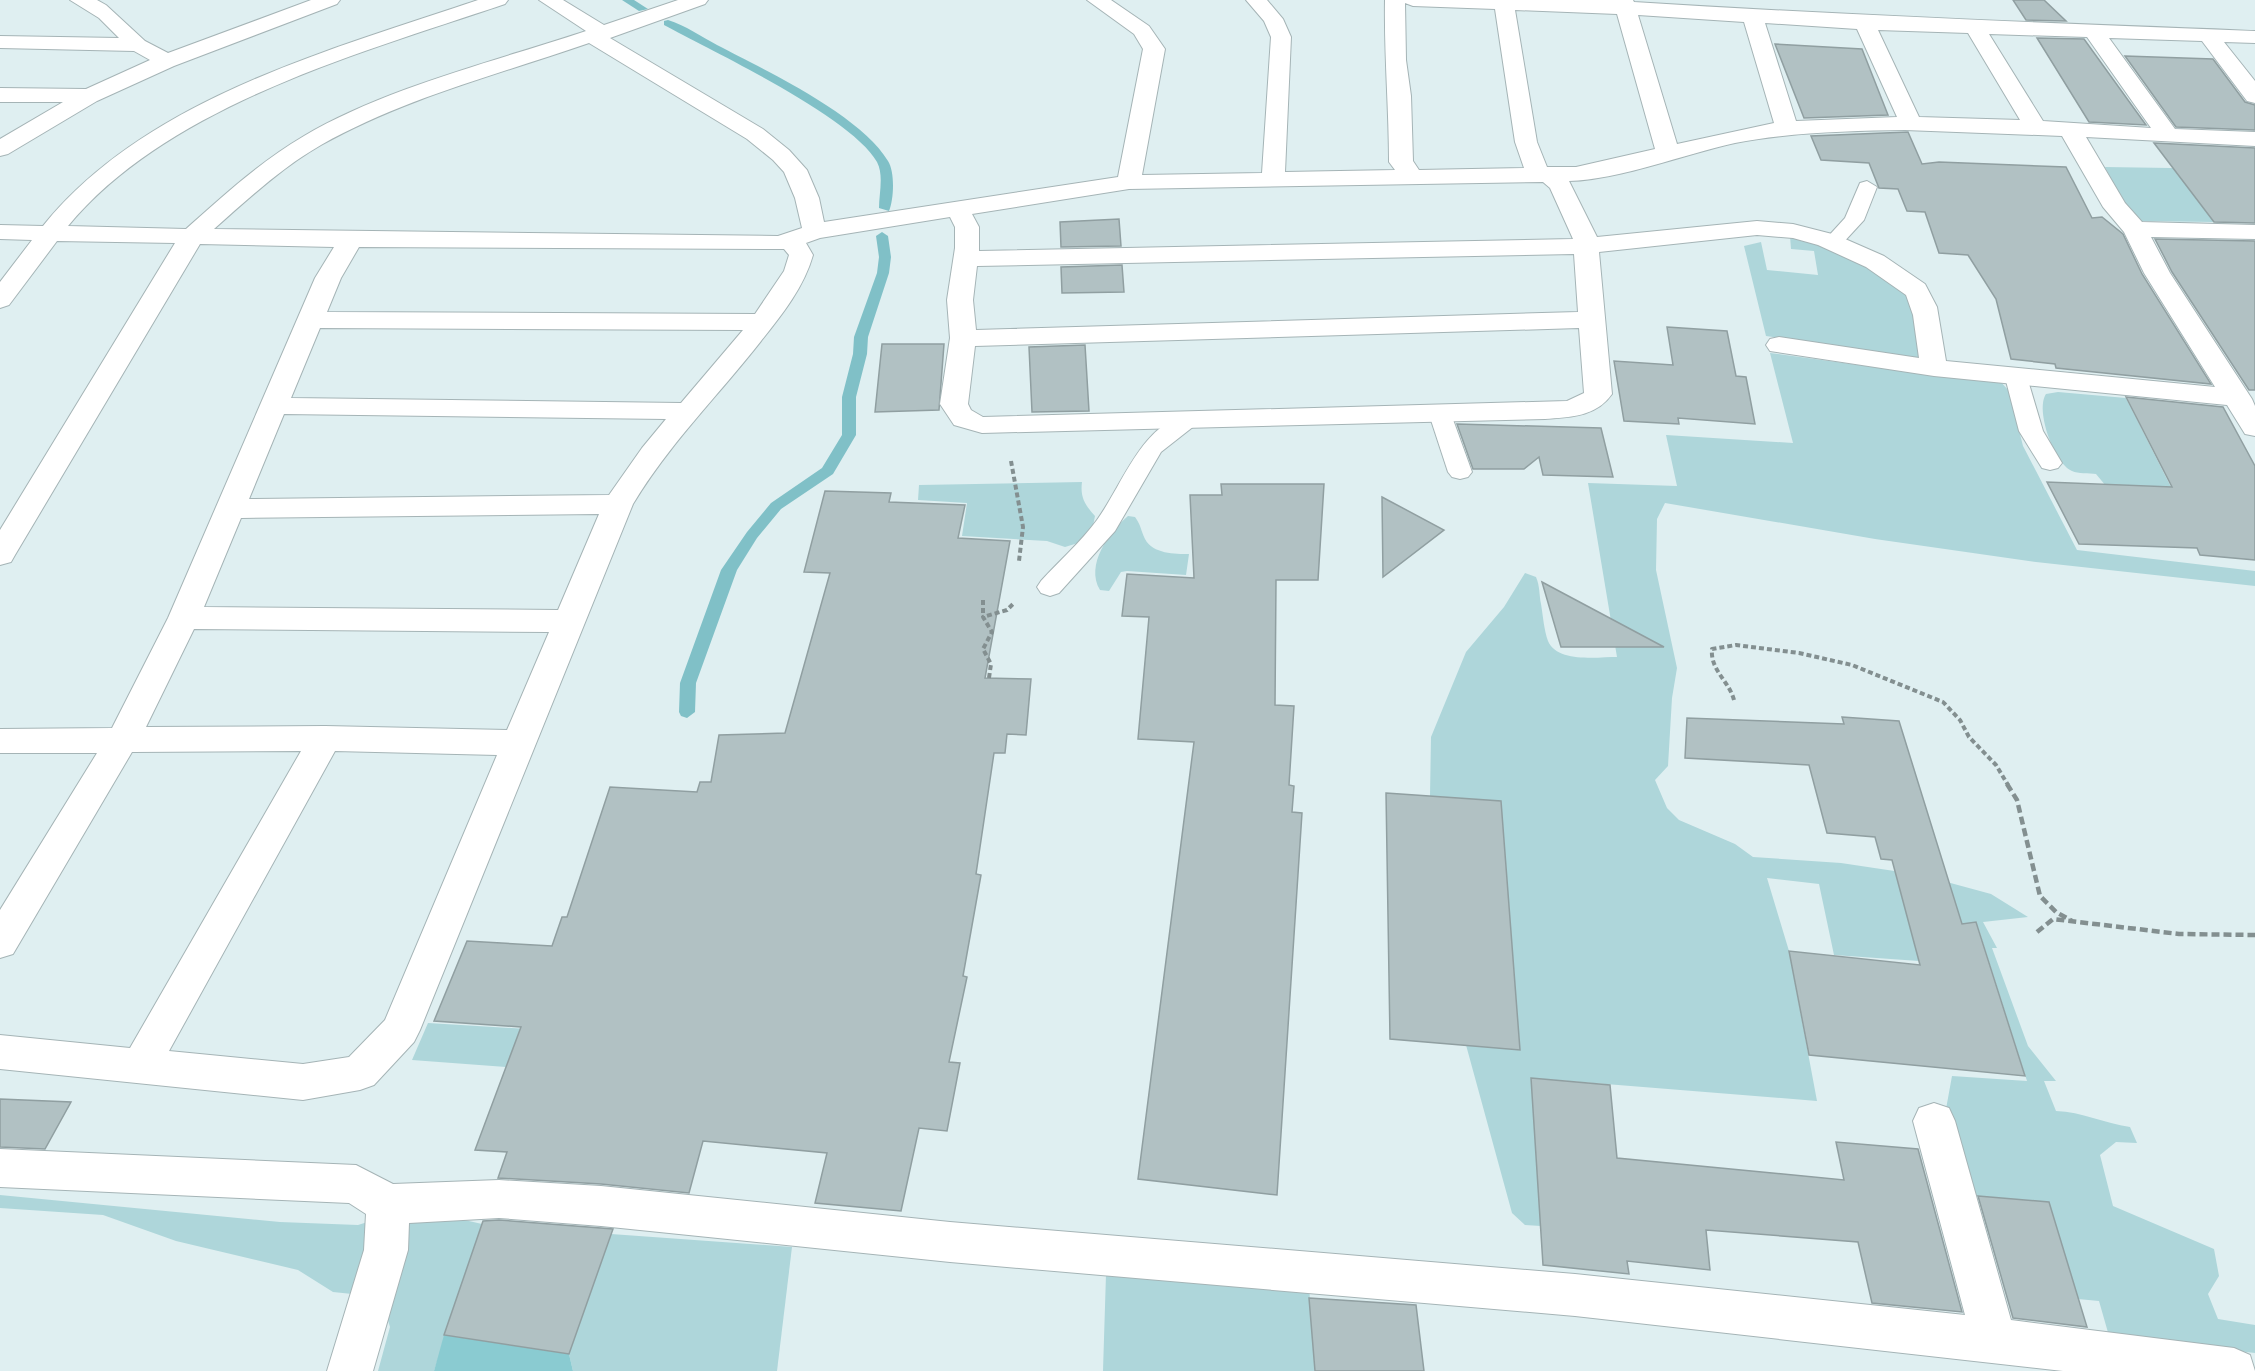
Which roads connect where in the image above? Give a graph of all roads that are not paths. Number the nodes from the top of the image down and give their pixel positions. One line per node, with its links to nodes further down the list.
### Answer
1 (80, 0): 22 (street)
2 (330, 0): 14 (street)
3 (498, 0): 44 (street)
4 (549, 0): 19 (street)
5 (698, 0): 19 (street)
6 (1097, 0): 38 (street)
7 (1256, 0): 37 (street)
8 (1395, 0): 36 (street)
9 (1413, 0): 10 (street)
10 (1504, 3): 11 (street); 35 (street)
11 (1624, 4): 13 (street); 34 (street)
12 (257, 6): 14 (street)
13 (1753, 16): 15 (street); 28 (street)
14 (275, 19): 23 (street)
15 (1865, 22): 16 (street); 27 (street)
16 (1975, 27): 17 (street); 29 (street)
17 (2092, 29): 18 (street); 31 (street)
18 (2207, 34): 20 (street); 26 (street)
19 (598, 35): 45 (street); 46 (street)
20 (2255, 37)
21 (0, 42): 22 (street)
22 (138, 45): 23 (street)
23 (166, 61): 25 (street)
24 (0, 94): 25 (street)
25 (89, 96): 33 (street)
26 (2255, 96)
27 (1911, 124): 28 (street); 29 (street)
28 (1787, 128): 34 (street)
29 (2036, 128): 30 (street)
30 (2070, 130): 31 (street); 41 (street)
31 (2167, 134): 32 (street)
32 (2255, 139)
33 (0, 149)
34 (1668, 153): 35 (street)
35 (1544, 175): 36 (street); 49 (street)
36 (1413, 177): 37 (street)
37 (1273, 179): 38 (street)
38 (1129, 182): 40 (street)
39 (1867, 187): 48 (lane)
40 (958, 209): 46 (street); 50 (street)
41 (2135, 230): 43 (street); 61 (street)
42 (0, 232): 44 (street)
43 (2255, 232)
44 (50, 233): 45 (street); 51 (street)
45 (192, 236): 47 (street); 68 (street)
46 (803, 236): 47 (street); 54 (street)
47 (351, 240): 52 (street)
48 (1834, 241): 49 (street); 57 (street)
49 (1586, 246): 50 (street); 53 (street)
50 (966, 259): 55 (street)
51 (0, 300)
52 (313, 320): 54 (street); 59 (street)
53 (1590, 320): 55 (street); 62 (street)
54 (762, 322): 60 (street)
55 (963, 338): 63 (street)
56 (1779, 345): 57 (street)
57 (1934, 368): 58 (street)
58 (2016, 376): 61 (street); 64 (lane)
59 (274, 406): 60 (street); 67 (street)
60 (689, 411): 66 (street)
61 (2247, 411)
62 (1440, 414): 63 (street); 65 (lane)
63 (1192, 419): 70 (lane)
64 (2050, 463)
65 (1460, 472)
66 (618, 504): 67 (street); 72 (street)
67 (228, 509): 71 (street)
68 (12, 515): 69 (street)
69 (0, 555)
70 (1050, 587)
71 (184, 618): 72 (street); 74 (street)
72 (570, 621): 76 (street)
73 (325, 738): 74 (street); 76 (street); 79 (street)
74 (123, 739): 75 (street); 77 (street)
75 (0, 741)
76 (518, 743): 79 (street)
77 (0, 943)
78 (0, 1052): 79 (street)
79 (141, 1065)
80 (1934, 1122): 83 (street)
81 (0, 1168): 82 (street)
82 (388, 1204): 83 (street); 84 (street)
83 (1994, 1340): 85 (street)
84 (350, 1371)
85 (2235, 1371)

